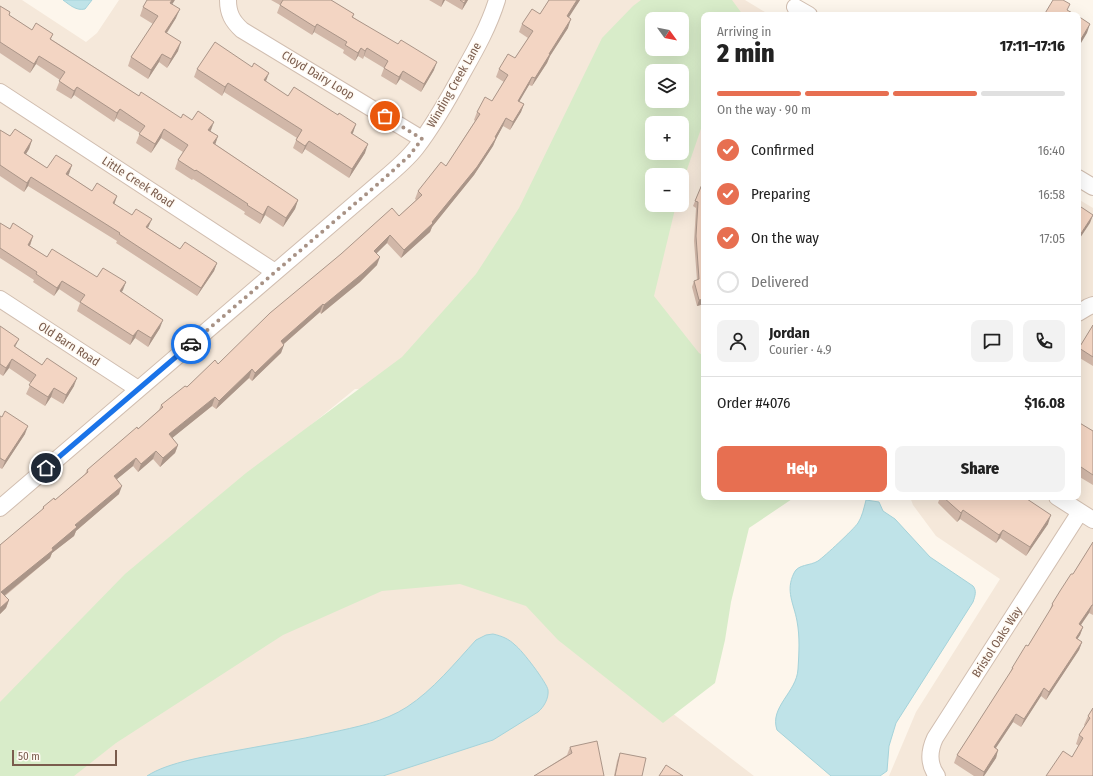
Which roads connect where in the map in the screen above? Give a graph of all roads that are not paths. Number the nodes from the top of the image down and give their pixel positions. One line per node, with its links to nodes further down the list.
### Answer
1 (228, 0): 6 (street, Cloyd Dairy Loop)
2 (497, 0): 6 (street, Winding Creek Lane)
3 (795, 7): 4 (street)
4 (804, 12)
5 (0, 92): 9 (street, Little Creek Road)
6 (422, 139): 9 (street, Winding Creek Lane)
7 (1081, 180): 8 (street)
8 (1093, 187)
9 (275, 272): 13 (street, Winding Creek Lane)
10 (0, 299): 13 (street, Old Barn Road)
11 (1093, 305): 12 (street)
12 (1081, 311)
13 (138, 389): 15 (street, Winding Creek Lane)
14 (1062, 500): 16 (street)
15 (0, 507)
16 (1087, 516): 17 (street, Bristol Oaks Way)
17 (937, 776)

